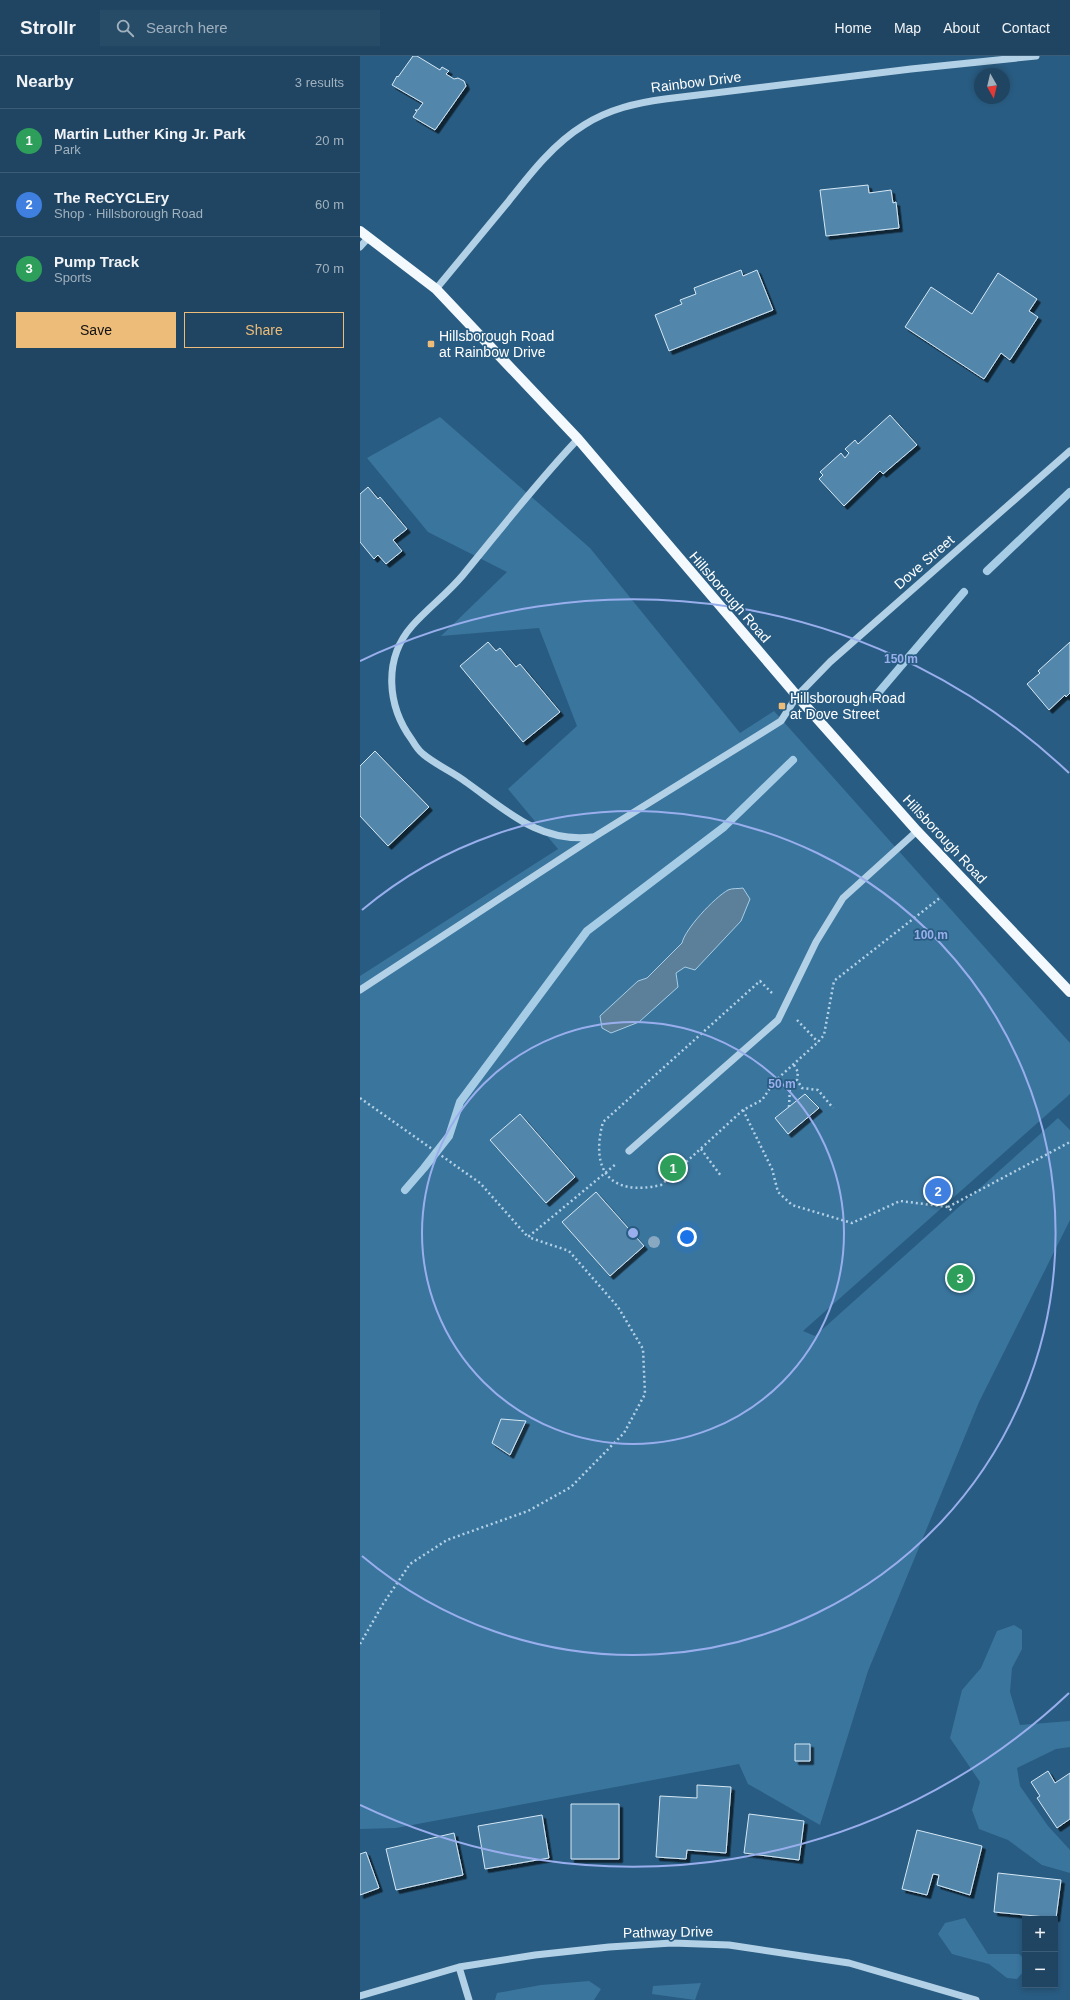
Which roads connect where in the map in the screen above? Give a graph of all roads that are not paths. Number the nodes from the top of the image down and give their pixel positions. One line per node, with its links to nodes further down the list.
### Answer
1 (1036, 56): 5 (street, Rainbow Drive)
2 (360, 231): 3 (main road, Hillsborough Road)
3 (369, 237): 4 (street); 5 (main road, Hillsborough Road)
4 (360, 246)
5 (436, 289): 6 (main road, Hillsborough Road)
6 (578, 439): 8 (main road, Hillsborough Road); 10 (street)
7 (1070, 451): 8 (street, Dove Street)
8 (797, 696): 9 (main road, Hillsborough Road); 10 (street, Dove Street)
9 (917, 831): 12 (main road, Hillsborough Road); 13 (street)
10 (594, 837): 11 (street, Dove Street)
11 (360, 990)
12 (1070, 992)
13 (630, 1151)
14 (459, 1967): 15 (street, Pathway Drive); 16 (street); 17 (street, Pathway Drive)
15 (360, 1996)
16 (469, 2000)
17 (976, 2000)

